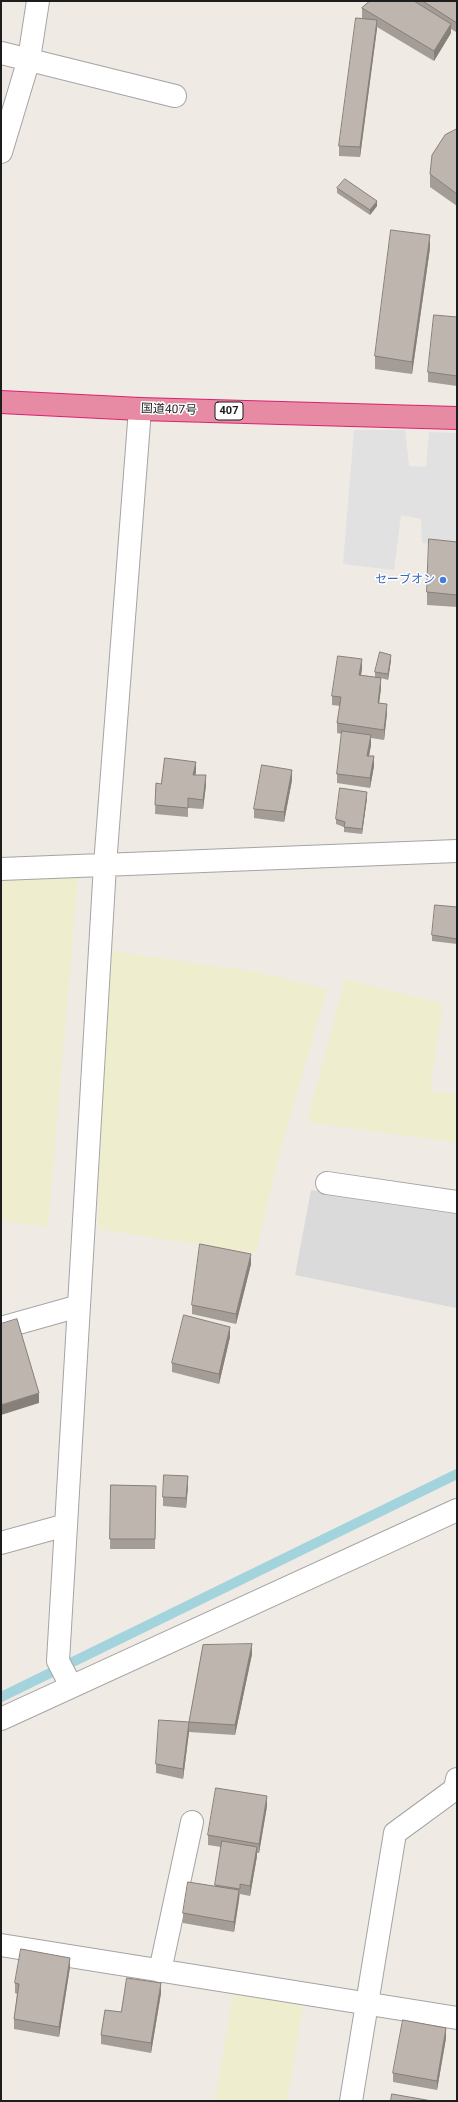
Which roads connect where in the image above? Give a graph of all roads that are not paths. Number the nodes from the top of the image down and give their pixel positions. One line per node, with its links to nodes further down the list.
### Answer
1 (38, 1): 3 (street)
2 (1, 53): 3 (street)
3 (29, 59): 4 (street); 5 (street)
4 (175, 96)
5 (1, 152)
6 (1, 402): 7 (highway, 国道407号 / 407)
7 (140, 409): 8 (highway, 国道407号 / 407); 10 (street)
8 (457, 418)
9 (457, 851): 10 (street)
10 (105, 865): 11 (street); 14 (street)
11 (1, 870)
12 (327, 1183): 13 (street)
13 (457, 1202)
14 (79, 1306): 15 (street); 17 (street)
15 (1, 1328)
16 (457, 1510): 19 (street)
17 (66, 1525): 18 (street); 19 (street)
18 (1, 1543)
19 (71, 1686): 20 (street)
20 (1, 1719)
21 (457, 1779): 25 (street)
22 (192, 1822): 24 (street)
23 (1, 1945): 24 (street)
24 (160, 1971): 25 (street)
25 (367, 2004): 26 (street); 27 (street)
26 (457, 2018)
27 (351, 2101)

